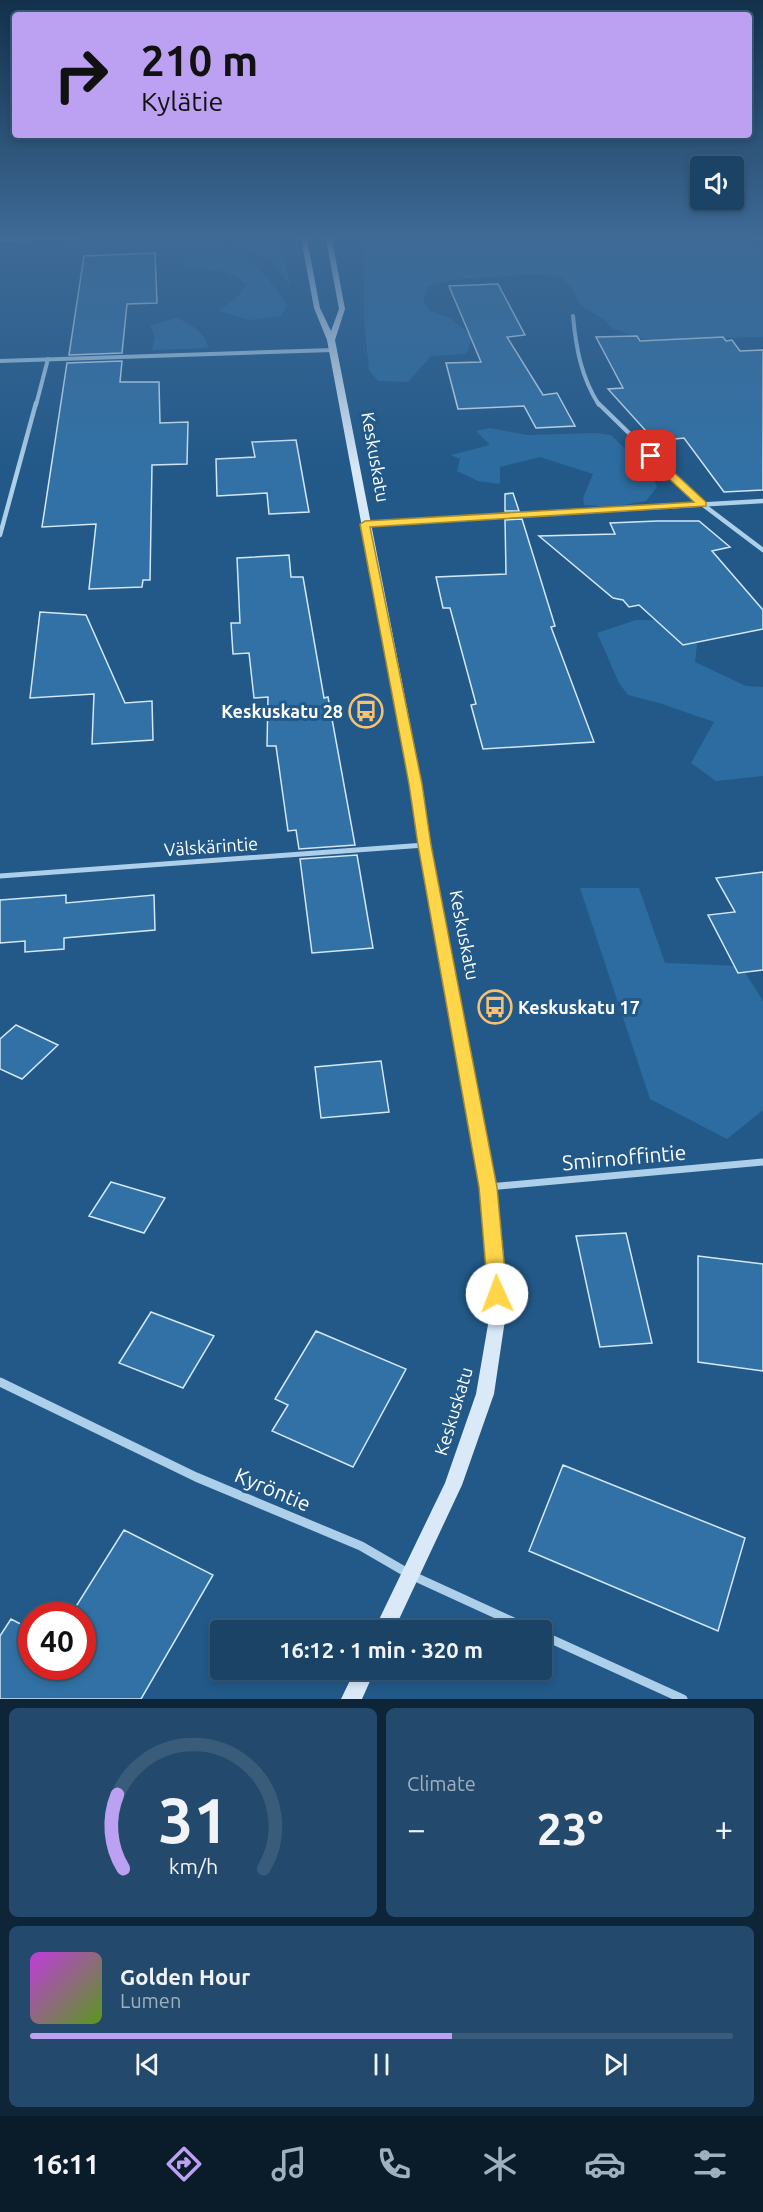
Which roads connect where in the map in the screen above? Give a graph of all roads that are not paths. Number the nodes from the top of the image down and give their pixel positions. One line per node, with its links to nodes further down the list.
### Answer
1 (319, 313): 4 (street, Keskuskatu)
2 (341, 313): 4 (street)
3 (573, 316): 8 (street)
4 (332, 345): 5 (street); 9 (street, Keskuskatu)
5 (48, 359): 6 (street); 10 (street)
6 (0, 361)
7 (763, 501): 8 (street)
8 (702, 504): 9 (street); 11 (street)
9 (365, 524): 12 (street, Keskuskatu)
10 (0, 535)
11 (763, 550)
12 (425, 845): 13 (street, Välskärintie); 15 (street, Keskuskatu)
13 (0, 876)
14 (763, 1162): 15 (street, Smirnoffintie)
15 (488, 1187): 17 (street, Keskuskatu)
16 (0, 1382): 17 (street, Kyröntie)
17 (411, 1575): 18 (street, Keskuskatu); 19 (street, Kyröntie)
18 (389, 1620)
19 (509, 1620)
20 (552, 1640): 23 (street)
21 (360, 1680): 22 (street)
22 (351, 1699)
23 (683, 1699)

